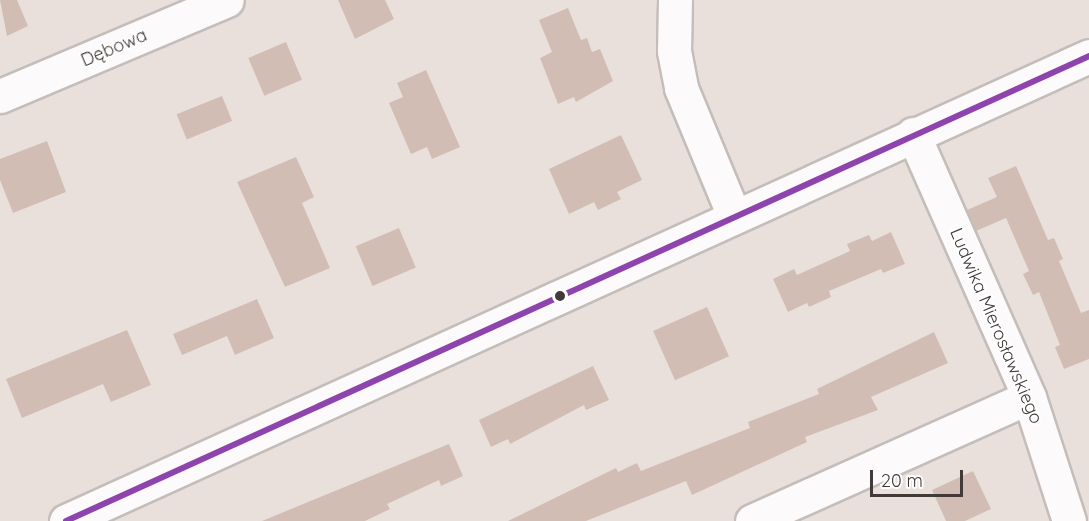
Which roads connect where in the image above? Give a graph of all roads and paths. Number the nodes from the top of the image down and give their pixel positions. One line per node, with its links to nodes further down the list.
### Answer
1 (227, 0): 4 (street, Dębowa)
2 (675, 0): 6 (street)
3 (1089, 56): 5 (street)
4 (0, 96)
5 (914, 134): 6 (street); 7 (street, Ludwika Mierosławskiego)
6 (734, 216): 8 (street)
7 (1029, 396): 9 (street); 10 (street, Ludwika Mierosławskiego)
8 (66, 521)
9 (752, 521)
10 (1069, 521)

